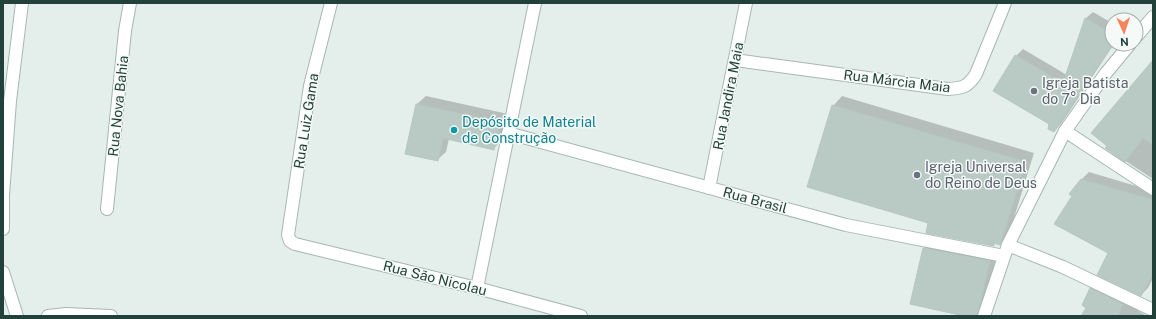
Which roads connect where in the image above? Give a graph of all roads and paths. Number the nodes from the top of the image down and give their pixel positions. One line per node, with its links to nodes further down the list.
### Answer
1 (22, 3): 16 (street)
2 (130, 3): 15 (street, Rua Nova Bahia)
3 (331, 3): 17 (street, Rua Luiz Gama)
4 (535, 3): 12 (street)
5 (746, 3): 10 (street, Rua Jandira Maia)
6 (1005, 3): 10 (street, Rua Márcia Maia)
7 (1152, 20): 8 (street)
8 (1144, 28)
9 (1123, 52): 11 (street)
10 (735, 60): 13 (street, Rua Jandira Maia)
11 (1065, 131): 14 (street); 18 (street)
12 (508, 133): 13 (street, Rua Brasil); 20 (street)
13 (709, 188): 18 (street, Rua Brasil)
14 (1153, 189)
15 (107, 209)
16 (3, 229)
17 (290, 241): 20 (street, Rua São Nicolau)
18 (1006, 251): 21 (street, Rua Brasil); 26 (street)
19 (3, 272): 22 (street)
20 (477, 288): 25 (street, Rua São Nicolau)
21 (1153, 310)
22 (17, 316)
23 (48, 316): 24 (street)
24 (111, 316)
25 (581, 316)
26 (984, 316)

